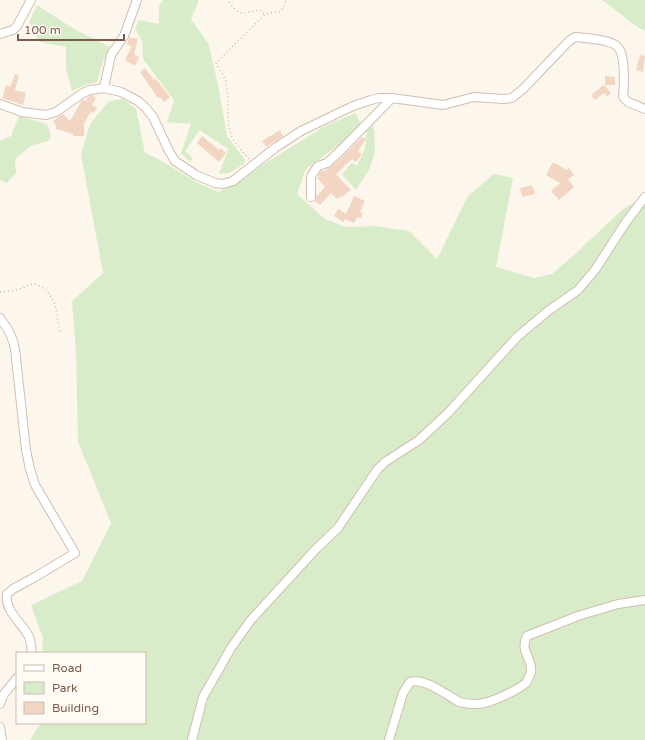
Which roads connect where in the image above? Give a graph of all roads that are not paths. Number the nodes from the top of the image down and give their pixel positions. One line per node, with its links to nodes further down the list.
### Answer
1 (31, 0): 3 (street)
2 (137, 0): 4 (street)
3 (0, 34)
4 (104, 88): 5 (street); 6 (street)
5 (392, 98): 7 (street); 8 (street)
6 (0, 104)
7 (645, 109)
8 (311, 197)
9 (645, 197): 17 (street)
10 (0, 318): 12 (street)
11 (645, 600): 18 (street)
12 (32, 652)
13 (16, 679): 14 (street)
14 (0, 704)
15 (0, 727): 16 (street)
16 (2, 740)
17 (192, 740)
18 (389, 740)

